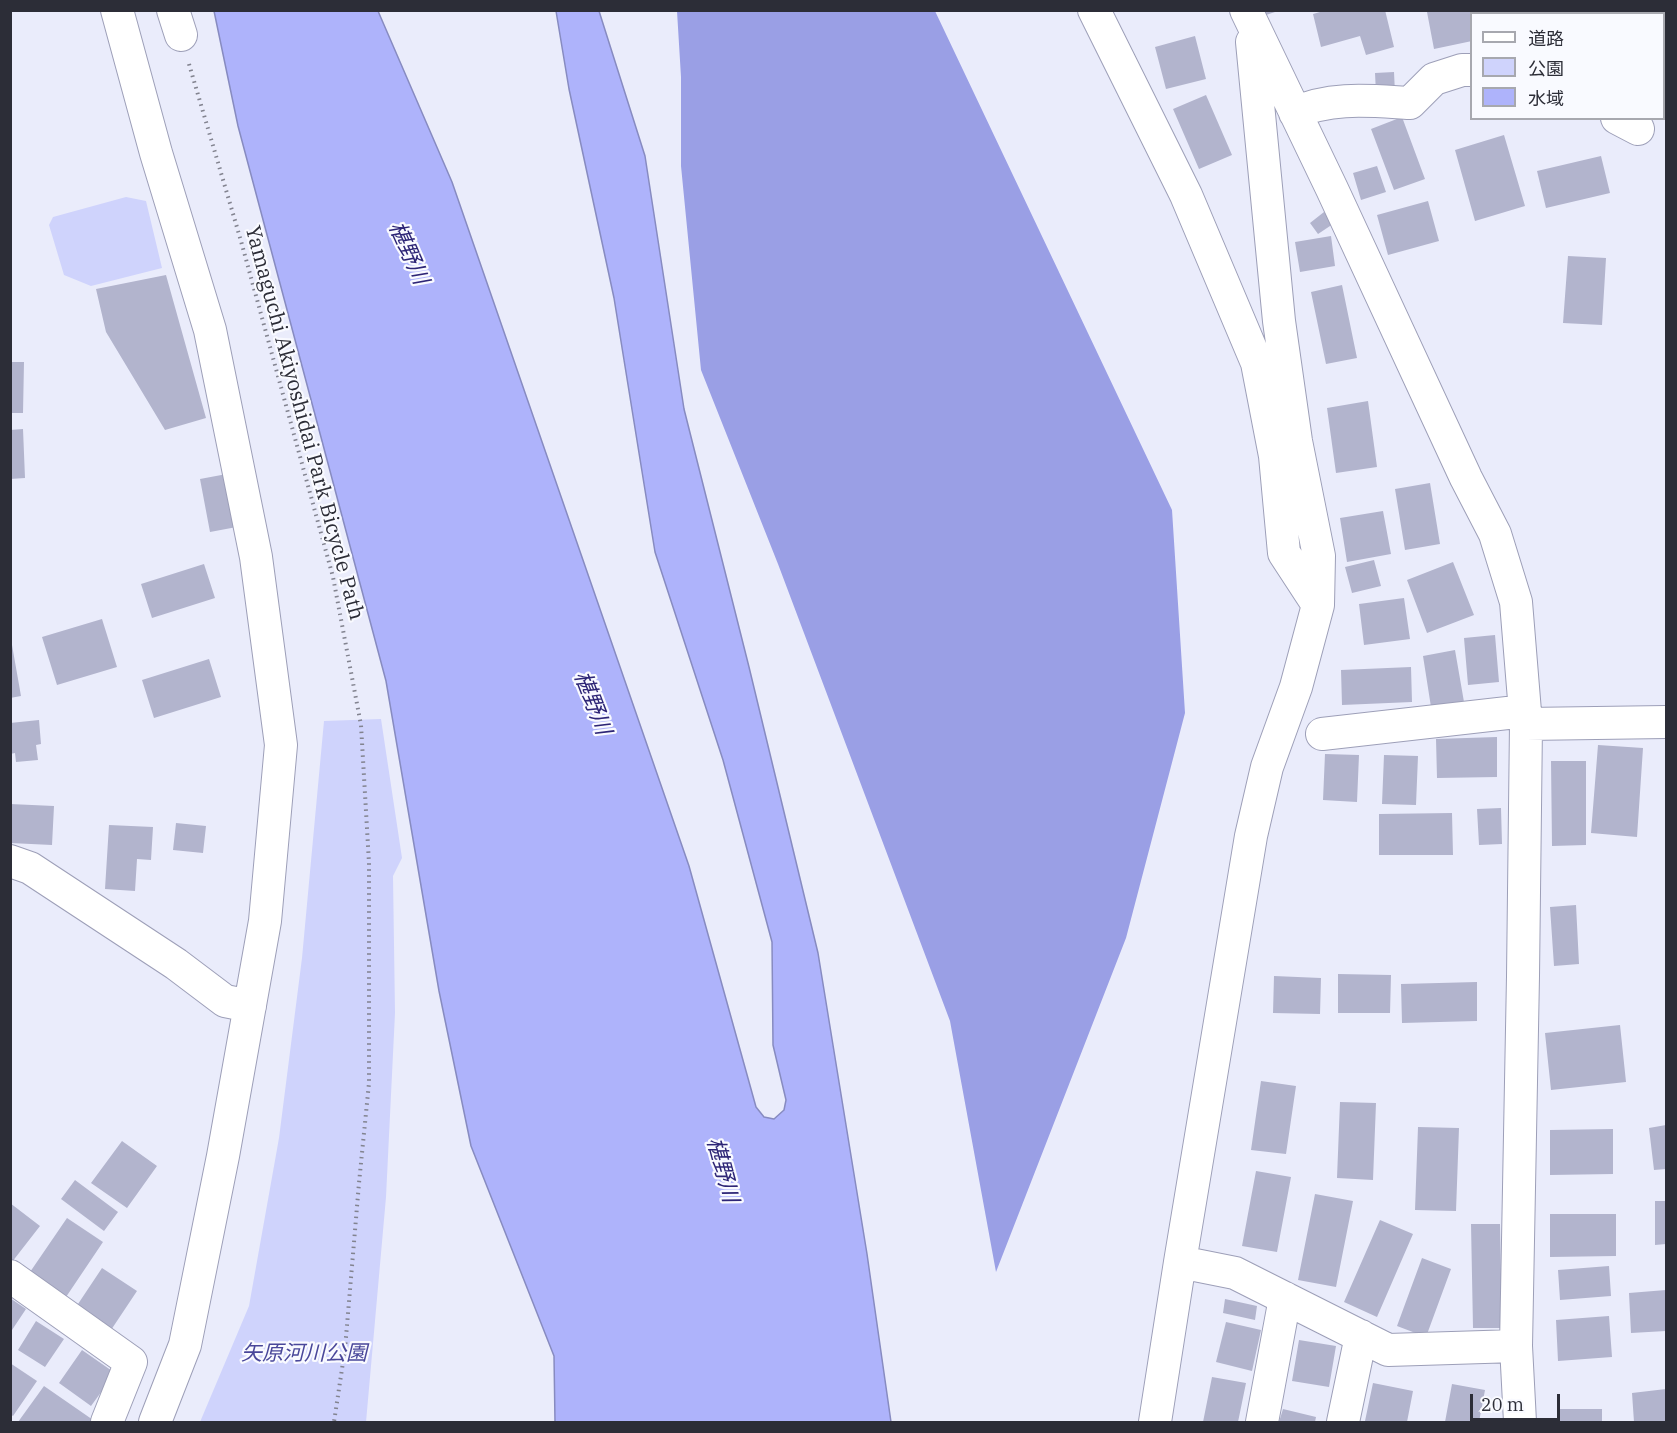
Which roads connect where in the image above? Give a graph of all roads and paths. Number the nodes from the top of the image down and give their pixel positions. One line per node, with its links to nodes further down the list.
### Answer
1 (117, 10): 12 (street)
2 (1094, 10): 7 (street)
3 (1248, 15): 6 (street); 7 (street)
4 (177, 23): 20 (path, Yamaguchi Akiyoshidai Park Bicycle Path)
5 (1470, 70): 6 (street)
6 (1295, 113): 8 (street)
7 (1318, 605): 13 (street)
8 (1525, 718): 9 (street); 10 (street); 17 (street)
9 (1666, 722)
10 (1322, 734)
11 (10, 861): 12 (street)
12 (250, 1006): 19 (street)
13 (1180, 1262): 15 (street); 21 (street)
14 (10, 1276): 18 (street)
15 (1285, 1298): 16 (street); 22 (street)
16 (1361, 1336): 17 (street); 23 (street)
17 (1516, 1346): 24 (street)
18 (107, 1422)
19 (155, 1422)
20 (334, 1422)
21 (1155, 1422)
22 (1262, 1422)
23 (1343, 1422)
24 (1520, 1422)

